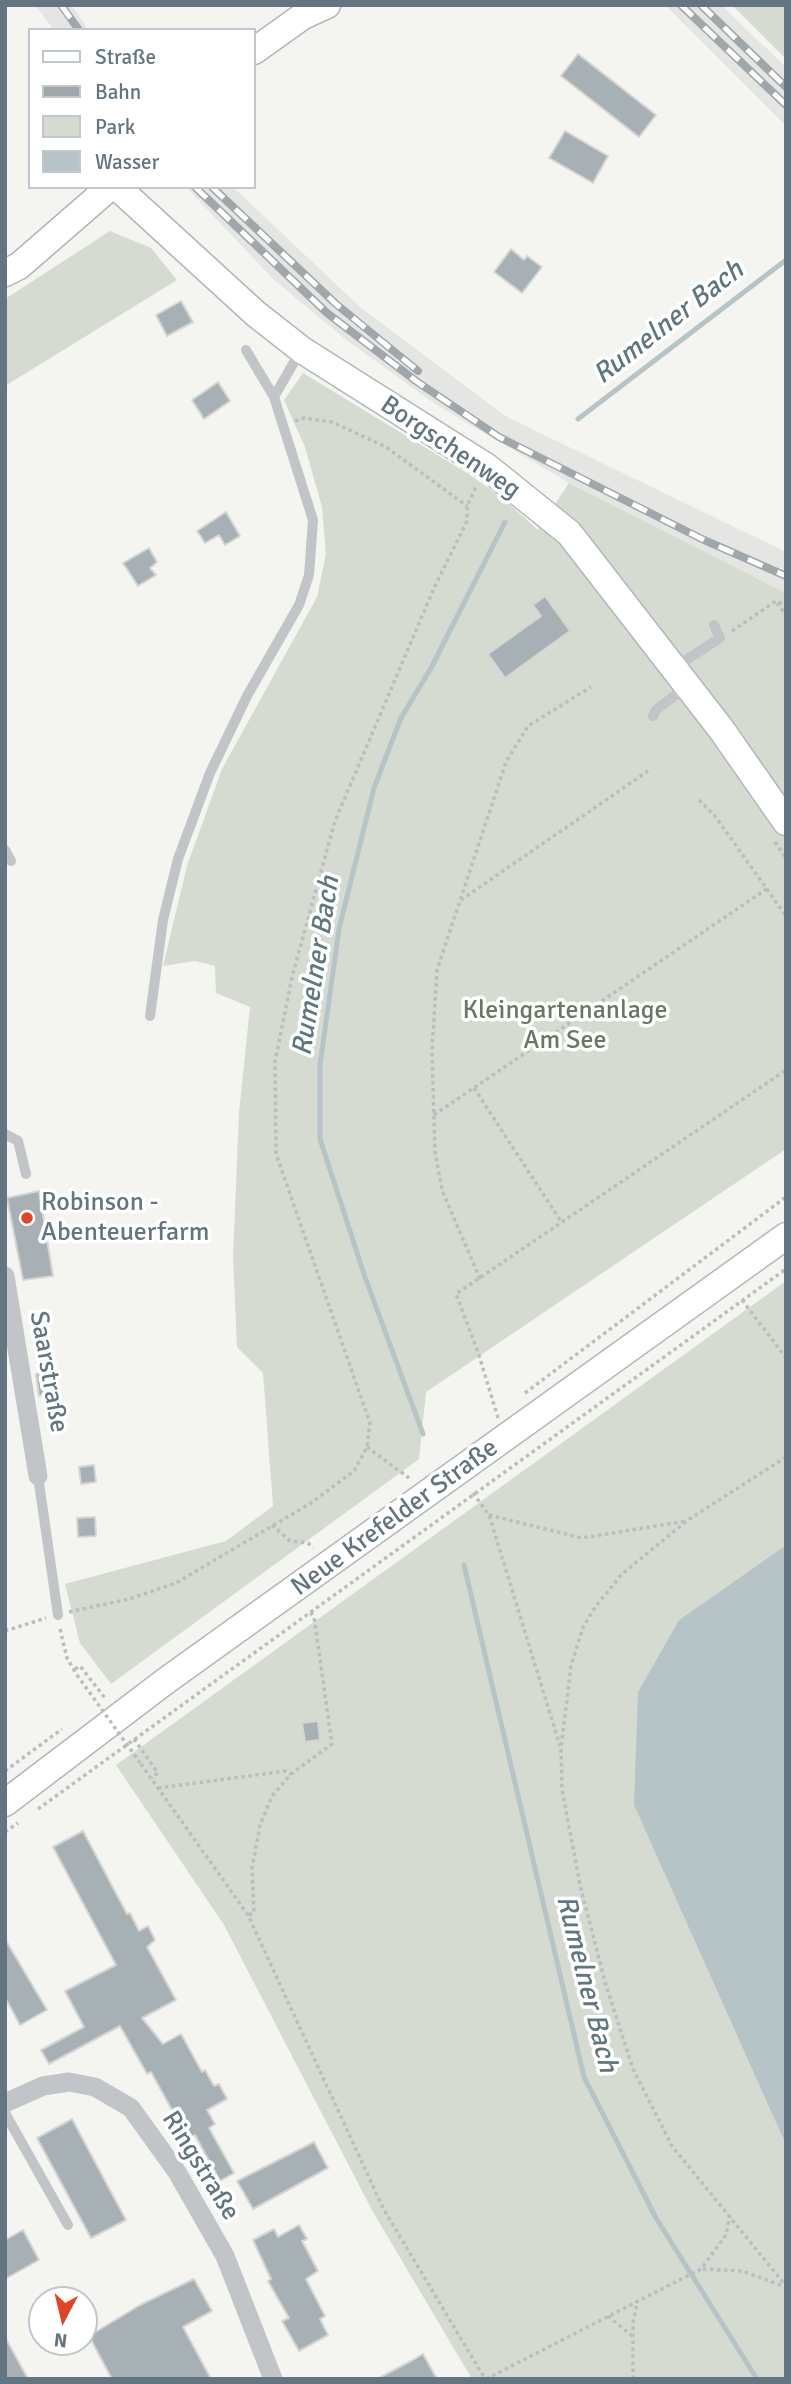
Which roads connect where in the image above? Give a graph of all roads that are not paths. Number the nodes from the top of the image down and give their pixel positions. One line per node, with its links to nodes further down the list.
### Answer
1 (327, 5): 2 (street)
2 (256, 50)
3 (108, 189): 5 (street)
4 (119, 189): 7 (street, Borgschenweg)
5 (12, 270)
6 (246, 350): 8 (lane)
7 (302, 350): 8 (lane); 10 (street, Borgschenweg)
8 (274, 397): 15 (lane)
9 (714, 625): 10 (lane)
10 (680, 678): 11 (lane); 12 (street, Borgschenweg)
11 (653, 716)
12 (786, 822)
13 (5, 850): 14 (lane)
14 (11, 861)
15 (150, 1016)
16 (5, 1134): 17 (lane)
17 (26, 1174)
18 (786, 1236): 22 (street, Neue Krefelder Straße)
19 (5, 1276): 20 (street, Saarstraße)
20 (38, 1476): 21 (lane)
21 (58, 1615)
22 (15, 1810)
23 (5, 2103): 26 (street, Ringstraße)
24 (5, 2113): 25 (lane)
25 (68, 2225)
26 (273, 2379)

